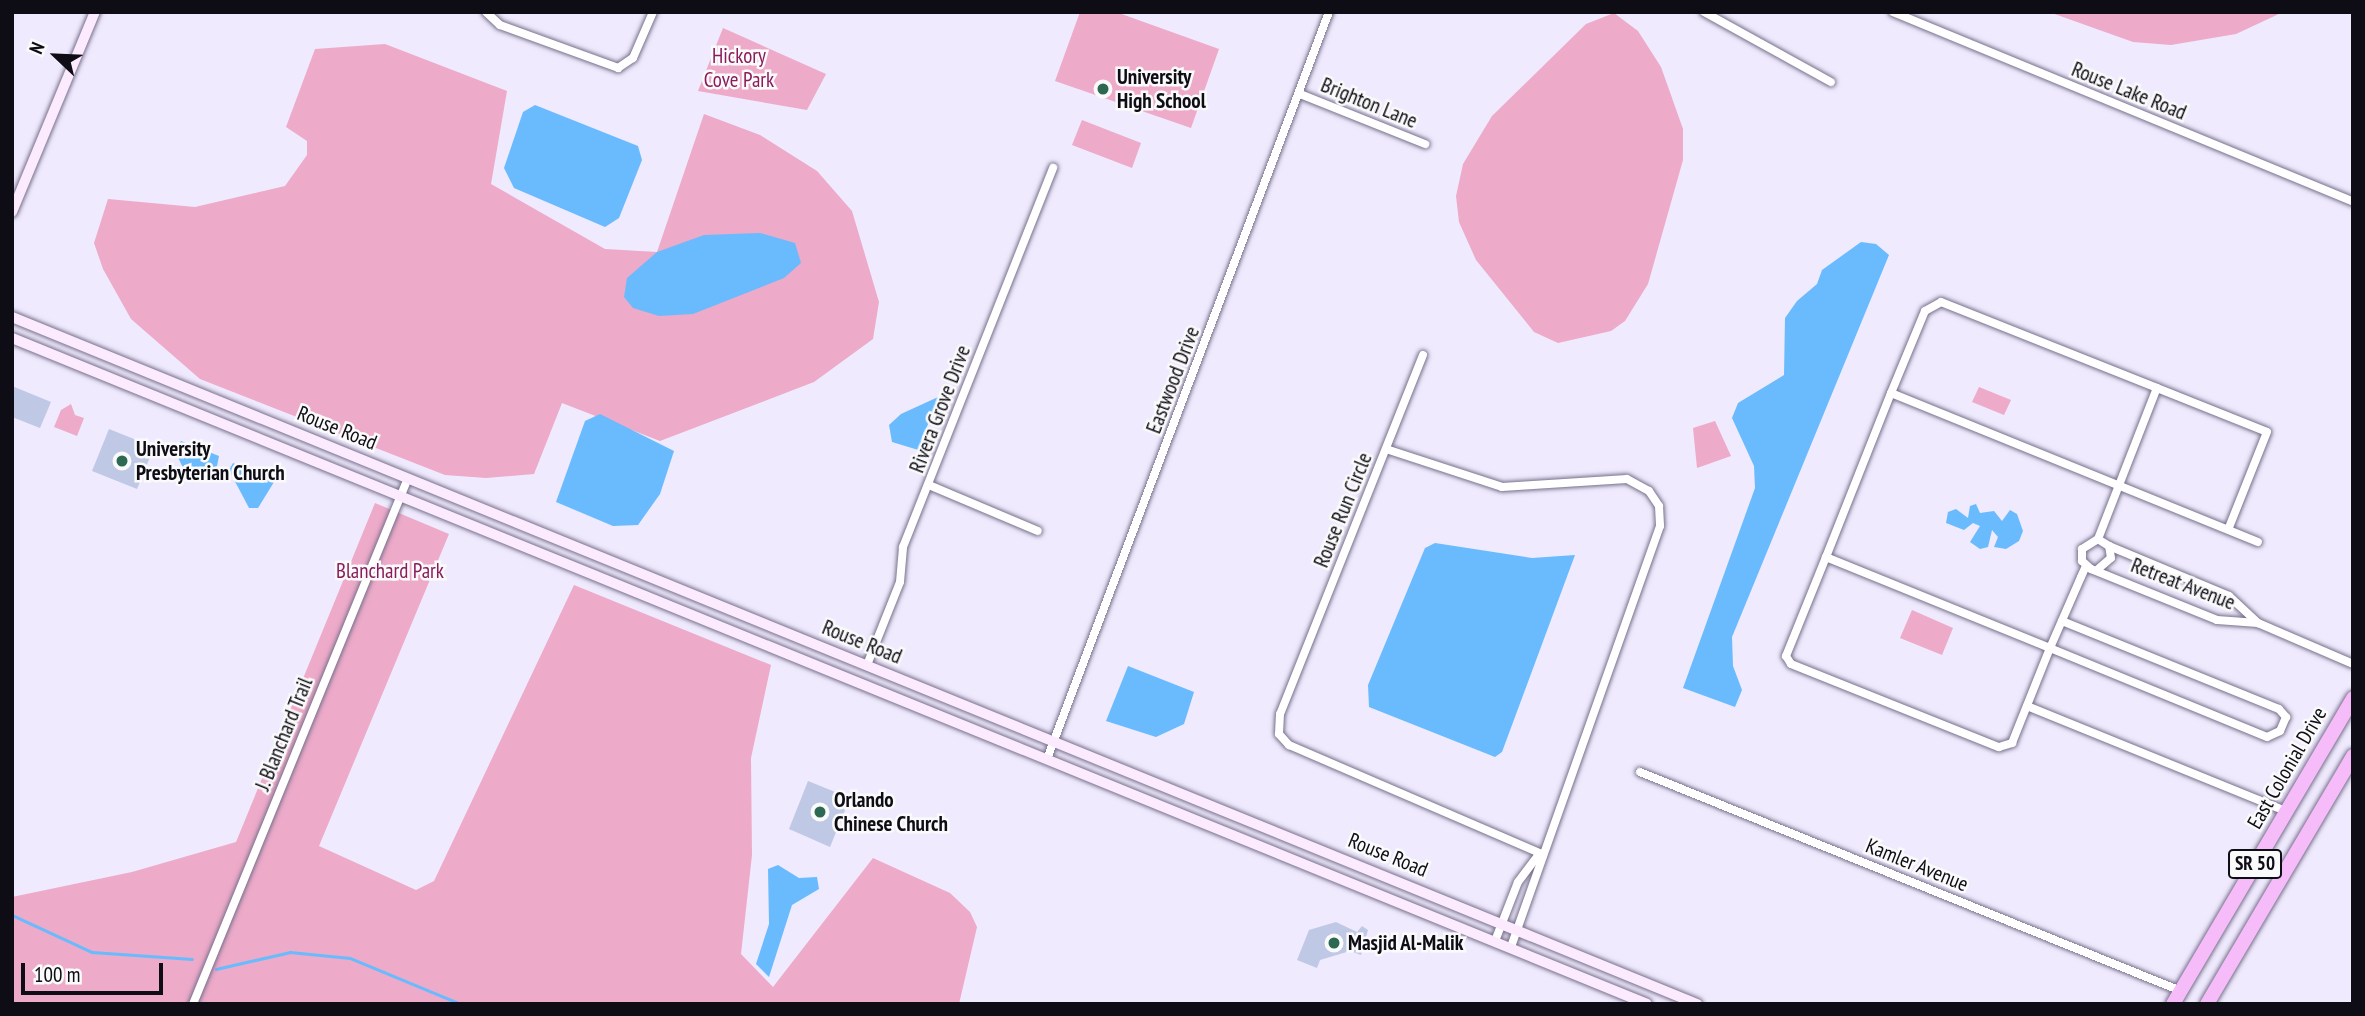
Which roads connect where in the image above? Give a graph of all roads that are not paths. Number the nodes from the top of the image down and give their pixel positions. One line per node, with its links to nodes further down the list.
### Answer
1 (95, 12): 12 (street)
2 (486, 12): 3 (street)
3 (653, 12)
4 (1329, 12): 8 (street, Eastwood Drive)
5 (1704, 12): 7 (street)
6 (1893, 12): 11 (street, Rouse Lake Road)
7 (1831, 82)
8 (1300, 94): 9 (street, Brighton Lane); 38 (street, Eastwood Drive)
9 (1425, 144)
10 (1053, 168): 20 (street, Rivera Grove Drive)
11 (2353, 202)
12 (12, 212)
13 (12, 317): 19 (street, Rouse Road)
14 (12, 338): 22 (street, Rouse Road)
15 (1423, 355): 18 (street)
16 (2157, 388): 17 (street); 21 (street); 23 (street)
17 (1892, 393): 21 (street); 28 (street)
18 (1386, 449): 43 (street, Rouse Run Circle); 43 (street, Rouse Run Circle)
19 (408, 478): 22 (street, J. Blanchard Trail); 35 (street, Rouse Road)
20 (929, 485): 24 (street); 35 (street, Rivera Grove Drive)
21 (2118, 485): 23 (street); 25 (street)
22 (400, 496): 40 (street, Rouse Road); 51 (street, J. Blanchard Trail)
23 (2228, 530): 26 (street)
24 (1038, 531)
25 (2098, 539): 27 (street); 29 (street)
26 (2258, 542)
27 (2109, 546): 30 (street); 32 (street, Retreat Avenue)
28 (1826, 557): 33 (street); 37 (street)
29 (2086, 566): 30 (street); 31 (street)
30 (2097, 570): 32 (street, Retreat Avenue)
31 (2062, 621): 33 (street); 33 (street)
32 (2259, 623): 34 (street, Retreat Avenue)
33 (2050, 648): 37 (street)
34 (2353, 664)
35 (867, 665): 38 (street, Rouse Road)
36 (2353, 698): 42 (highway, East Colonial Drive / SR 50)
37 (2026, 706): 42 (street)
38 (1054, 741): 40 (street, Eastwood Drive); 46 (street, Rouse Road)
39 (2353, 756): 54 (highway, SR 50)
40 (1047, 759): 48 (street, Rouse Road)
41 (1640, 772): 50 (street, Kamler Avenue)
42 (2286, 811): 50 (highway, East Colonial Drive / SR 50)
43 (1540, 853): 44 (street, Rouse Run Circle); 45 (street, Rouse Run Circle)
44 (1518, 882): 45 (street); 46 (street, Rouse Run Circle)
45 (1532, 888): 47 (street, Rouse Run Circle)
46 (1502, 923): 47 (street, Rouse Road); 48 (street, Rouse Run Circle)
47 (1517, 929): 49 (street, Rouse Run Circle); 53 (street, Rouse Road)
48 (1495, 941): 49 (street, Rouse Road)
49 (1511, 947): 52 (street, Rouse Road)
50 (2177, 997)
51 (193, 1004)
52 (1647, 1004)
53 (1697, 1004)
54 (2207, 1004)

